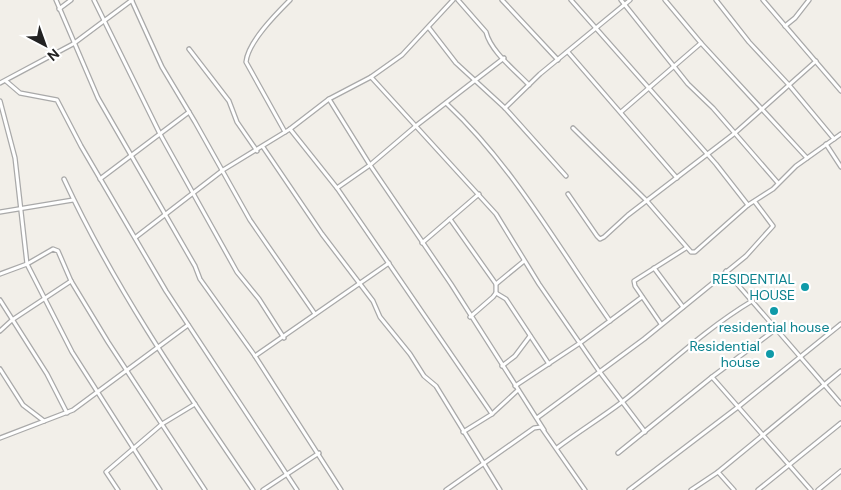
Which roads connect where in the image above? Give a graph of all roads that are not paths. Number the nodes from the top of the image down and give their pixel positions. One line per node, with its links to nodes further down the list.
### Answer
1 (56, 0): 17 (street)
2 (71, 0): 17 (street)
3 (94, 0): 18 (street)
4 (132, 0): 18 (street); 43 (street)
5 (290, 0): 48 (street)
6 (453, 0): 20 (street)
7 (458, 0): 26 (street)
8 (502, 0): 27 (street)
9 (571, 0): 21 (street)
10 (621, 0): 16 (street)
11 (630, 0): 16 (street)
12 (665, 0): 22 (street)
13 (716, 0): 35 (street)
14 (762, 0): 19 (street)
15 (809, 0): 19 (street)
16 (625, 4): 21 (street); 29 (street)
17 (59, 9): 23 (street)
18 (104, 20): 23 (street); 50 (street)
19 (786, 26): 28 (street)
20 (429, 28): 30 (street); 31 (street)
21 (596, 29): 25 (street); 36 (street)
22 (701, 43): 29 (street); 42 (street)
23 (73, 44): 32 (street); 57 (street)
24 (189, 49): 55 (street)
25 (568, 52): 27 (street); 44 (street)
26 (504, 58): 31 (street); 34 (street)
27 (558, 60): 34 (street)
28 (816, 62): 35 (street); 37 (street)
29 (674, 66): 36 (street); 49 (street)
30 (371, 77): 38 (street); 45 (street)
31 (477, 80): 40 (street); 41 (street)
32 (6, 81): 33 (street); 65 (street)
33 (0, 82)
34 (529, 85): 41 (street)
35 (789, 85): 42 (street); 52 (street)
36 (650, 89): 44 (street); 56 (street)
37 (841, 91)
38 (329, 99): 47 (street); 59 (street)
39 (0, 101): 75 (street)
40 (447, 104): 45 (street); 100 (street)
41 (505, 108): 62 (street)
42 (762, 108): 49 (street); 58 (street)
43 (189, 112): 50 (street); 61 (street)
44 (621, 112): 63 (street)
45 (417, 125): 59 (street); 69 (street)
46 (573, 128): 72 (street)
47 (290, 129): 48 (street); 67 (street)
48 (285, 132): 54 (street)
49 (735, 133): 56 (street); 66 (street)
50 (160, 134): 57 (street); 68 (street)
51 (841, 134): 52 (street)
52 (834, 139): 53 (street)
53 (826, 144): 58 (street); 60 (street)
54 (263, 147): 55 (street); 89 (street)
55 (257, 151): 61 (street)
56 (707, 154): 63 (street); 74 (street)
57 (131, 157): 65 (street); 77 (street)
58 (807, 158): 66 (street)
59 (370, 165): 67 (street); 80 (street)
60 (841, 167)
61 (223, 170): 68 (street); 97 (street)
62 (566, 176)
63 (677, 178): 72 (street)
64 (64, 179): 71 (street)
65 (100, 179): 79 (street)
66 (778, 183): 73 (street)
67 (337, 188): 83 (street)
68 (194, 194): 77 (street); 107 (street)
69 (479, 194): 78 (street); 82 (street)
70 (568, 194): 72 (street)
71 (74, 200): 75 (street); 109 (street)
72 (647, 201): 81 (street)
73 (755, 202): 74 (street); 86 (street)
74 (748, 205): 81 (street)
75 (20, 208): 76 (street); 84 (street)
76 (0, 212)
77 (166, 214): 79 (street); 110 (street)
78 (450, 219): 80 (street); 90 (street)
79 (136, 237): 101 (street)
80 (422, 243): 98 (street)
81 (686, 248): 85 (street)
82 (524, 261): 90 (street); 108 (street)
83 (389, 263): 89 (street); 128 (street)
84 (27, 264): 87 (street); 88 (street); 93 (street)
85 (654, 268): 92 (street); 96 (street)
86 (726, 271): 95 (street); 96 (street)
87 (0, 274)
88 (71, 281): 93 (street); 115 (street)
89 (359, 284): 97 (street); 134 (street)
90 (496, 284): 91 (street)
91 (496, 293): 98 (street); 106 (street)
92 (642, 297): 100 (street); 102 (street)
93 (43, 299): 99 (street); 122 (street)
94 (0, 300): 99 (street)
95 (752, 301): 104 (street); 123 (street)
96 (683, 307): 102 (street)
97 (315, 314): 107 (street)
98 (470, 317): 113 (street)
99 (12, 320): 105 (street); 127 (street)
100 (610, 321): 108 (street)
101 (188, 324): 109 (street); 146 (street)
102 (661, 324): 116 (street)
103 (841, 324): 111 (street)
104 (776, 329): 111 (street); 118 (street)
105 (0, 331)
106 (530, 336): 112 (street); 113 (street)
107 (284, 338): 110 (street)
108 (580, 343): 112 (street); 116 (street)
109 (159, 347): 115 (street); 124 (street)
110 (255, 356): 140 (street)
111 (801, 358): 119 (street); 126 (street)
112 (549, 364): 120 (street)
113 (502, 366): 120 (street)
114 (0, 369): 130 (street)
115 (128, 370): 122 (street); 132 (street)
116 (599, 371): 123 (street); 129 (street)
117 (841, 371): 119 (street)
118 (712, 377): 126 (street); 135 (street)
119 (824, 384): 125 (street); 136 (street)
120 (515, 386): 121 (street)
121 (518, 390): 128 (street); 129 (street)
122 (97, 392): 127 (street); 138 (street)
123 (622, 402): 135 (street); 139 (street)
124 (195, 404): 132 (street); 150 (street)
125 (841, 404)
126 (738, 407): 136 (street); 157 (street)
127 (67, 414): 130 (street)
128 (492, 414): 134 (street)
129 (536, 418): 133 (street)
130 (44, 422): 137 (street)
131 (841, 423): 143 (street)
132 (162, 424): 138 (street); 149 (street)
133 (544, 430): 139 (street); 142 (street)
134 (463, 432): 142 (street)
135 (645, 432): 141 (street)
136 (763, 436): 143 (street); 145 (street)
137 (0, 438)
138 (132, 448): 147 (street); 148 (street)
139 (556, 448): 156 (street)
140 (319, 453): 146 (street); 153 (street)
141 (618, 453)
142 (484, 465): 154 (street); 155 (street)
143 (788, 465): 160 (street); 161 (street)
144 (841, 471): 162 (street)
145 (718, 472): 158 (street); 159 (street)
146 (286, 475): 151 (street); 152 (street)
147 (118, 490)
148 (160, 490)
149 (205, 490)
150 (253, 490)
151 (263, 490)
152 (297, 490)
153 (341, 490)
154 (446, 490)
155 (500, 490)
156 (585, 490)
157 (628, 490)
158 (691, 490)
159 (734, 490)
160 (758, 490)
161 (811, 490)
162 (818, 490)

